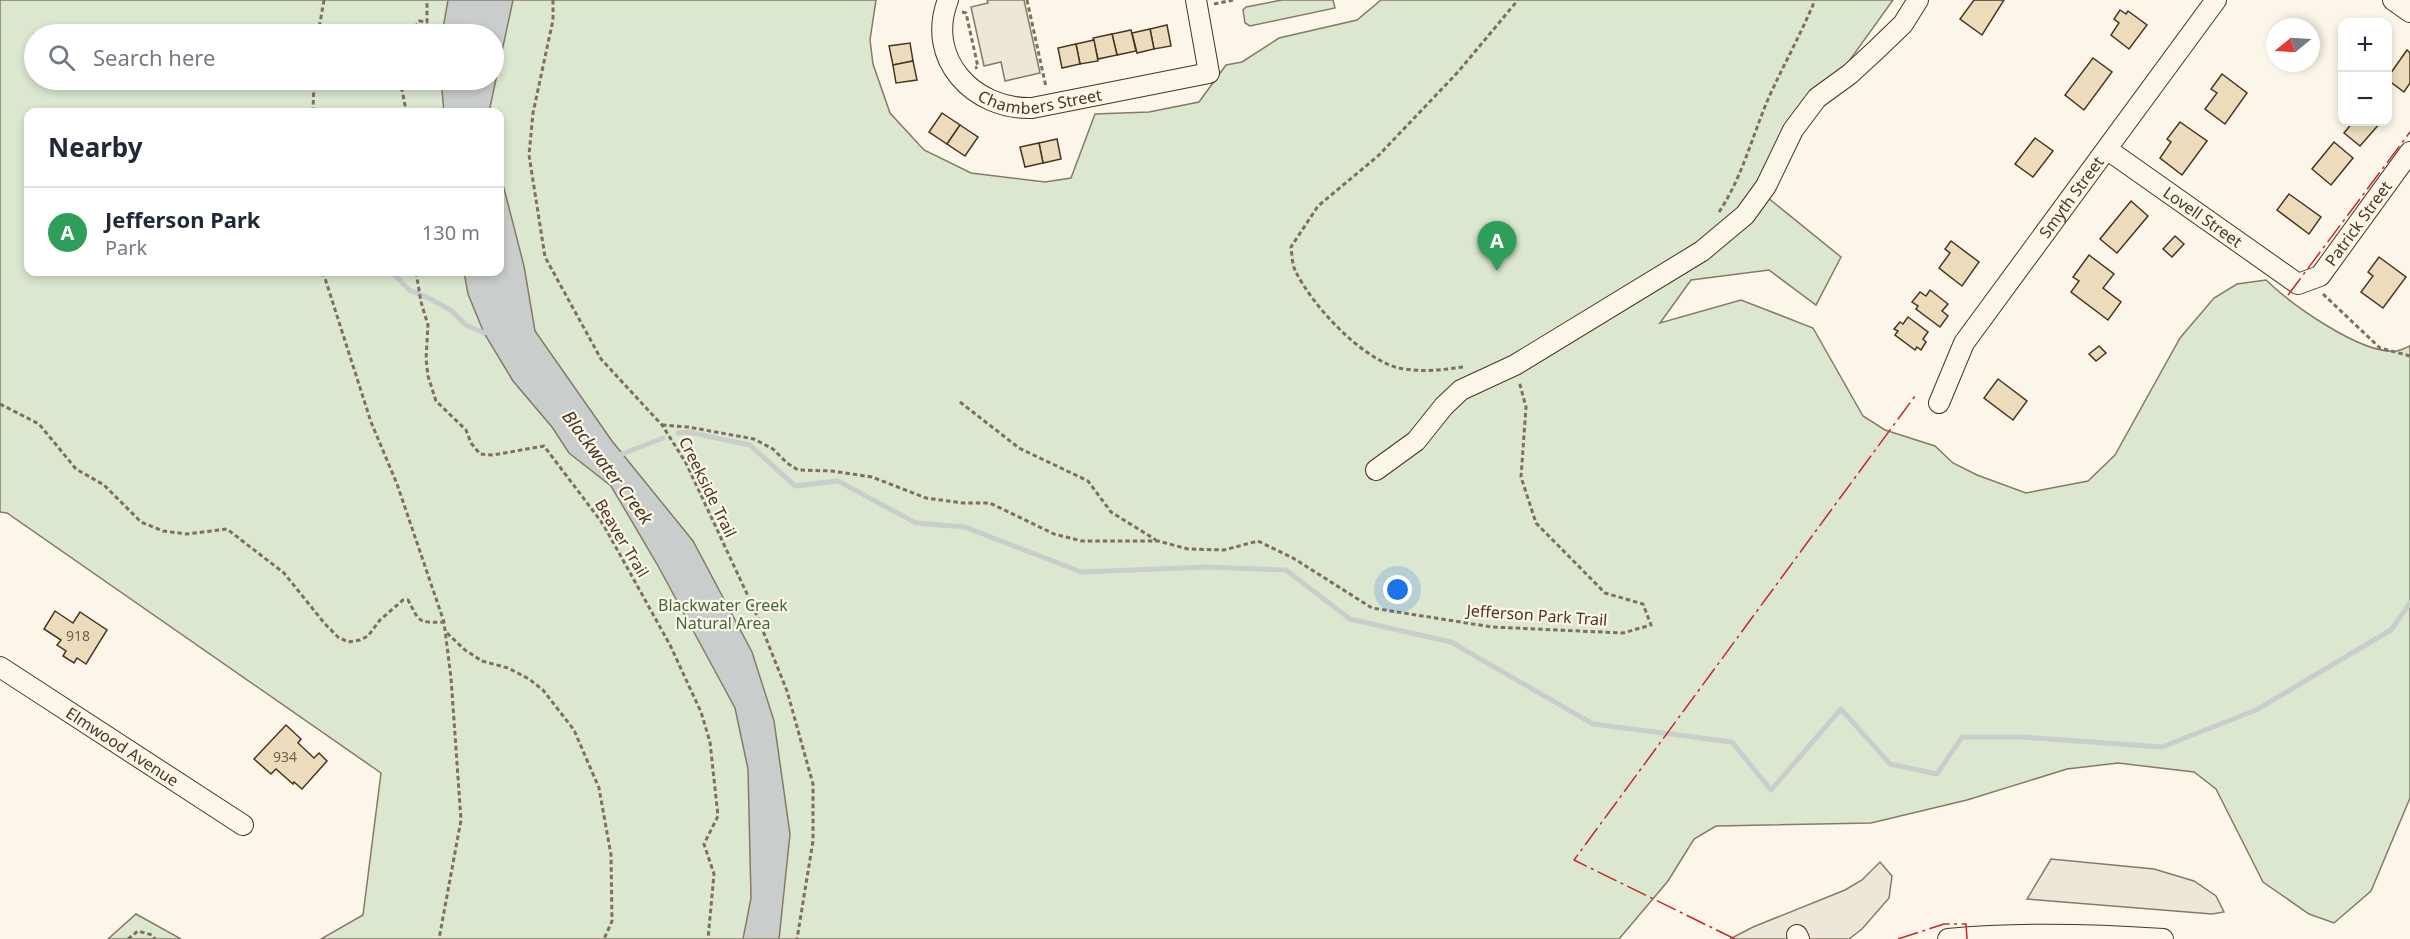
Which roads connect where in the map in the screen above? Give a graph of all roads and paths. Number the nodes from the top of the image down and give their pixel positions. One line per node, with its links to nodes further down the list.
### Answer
1 (324, 0): 14 (path)
2 (427, 0): 15 (path)
3 (553, 0): 34 (path, Creekside Trail)
4 (1027, 0): 19 (path)
5 (1233, 0): 11 (path)
6 (1518, 0): 29 (path)
7 (1815, 0): 24 (path)
8 (1918, 0): 35 (street)
9 (2216, 0): 22 (street, Smyth Street)
10 (2393, 0): 13 (street)
11 (1204, 2): 12 (street, Chambers Street)
12 (953, 5): 16 (path)
13 (2410, 12)
14 (320, 24)
15 (417, 24)
16 (971, 71)
17 (314, 90): 20 (path)
18 (402, 90): 21 (path)
19 (1047, 91)
20 (313, 108)
21 (404, 108)
22 (2108, 150): 27 (street, Lovell Street); 32 (street, Smyth Street)
23 (2410, 153): 27 (street, Patrick Street)
24 (1714, 219)
25 (325, 276): 37 (path)
26 (417, 276): 46 (path, Beaver Trail)
27 (2303, 282): 28 (path)
28 (2410, 356)
29 (1472, 363)
30 (1521, 386): 36 (path, Jefferson Park Trail)
31 (960, 402): 36 (path)
32 (1939, 403)
33 (0, 404): 37 (path)
34 (662, 425): 36 (path, Jefferson Park Trail); 47 (path, Creekside Trail)
35 (1376, 470)
36 (1158, 541)
37 (444, 622): 38 (path)
38 (445, 632): 44 (path); 45 (path)
39 (0, 667): 40 (street, Elmwood Avenue)
40 (243, 825)
41 (1999, 937): 48 (street); 49 (street)
42 (128, 939): 43 (path)
43 (155, 939)
44 (439, 939)
45 (604, 939)
46 (708, 939)
47 (797, 939)
48 (1948, 939)
49 (2163, 939)

